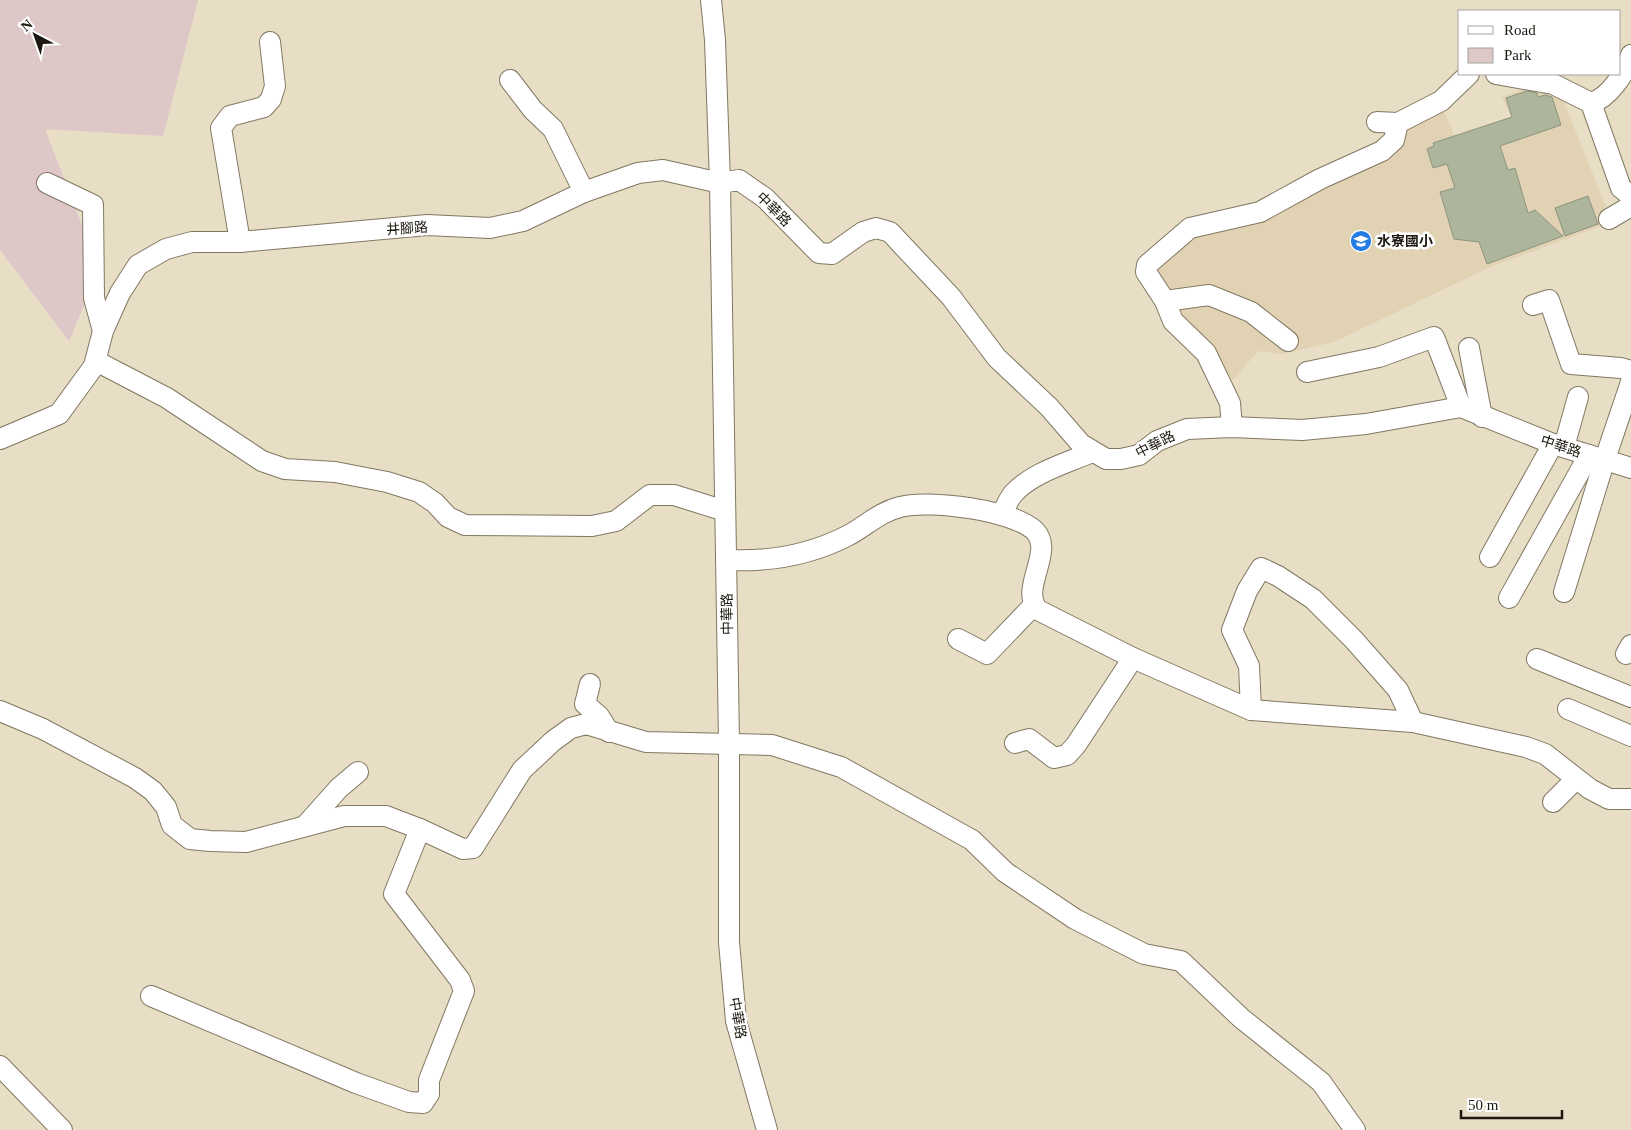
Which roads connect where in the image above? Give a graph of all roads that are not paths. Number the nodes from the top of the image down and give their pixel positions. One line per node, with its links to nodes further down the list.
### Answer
1 (709, 2): 13 (street)
2 (270, 42): 18 (street)
3 (1631, 55): 7 (street)
4 (1469, 75): 11 (street)
5 (1502, 75): 9 (street)
6 (1621, 75): 9 (street)
7 (1621, 75)
8 (510, 80): 14 (street)
9 (1591, 103): 15 (street)
10 (1376, 122): 11 (street)
11 (1398, 123): 19 (street)
12 (46, 183): 21 (street)
13 (720, 183): 14 (street, 井腳路); 34 (street, 中華路); 37 (street, 中華路)
14 (584, 192): 18 (street, 井腳路)
15 (1631, 196)
16 (1631, 206): 17 (street)
17 (1608, 220)
18 (240, 242): 21 (street, 井腳路)
19 (1165, 301): 22 (street); 31 (street)
20 (1533, 305): 25 (street)
21 (103, 331): 24 (street, 井腳路)
22 (1288, 341)
23 (1469, 348): 30 (street)
24 (96, 361): 32 (street, 井腳路); 37 (street)
25 (1631, 371)
26 (1307, 372): 29 (street)
27 (1631, 382): 35 (street)
28 (1578, 397): 33 (street)
29 (1460, 407): 30 (street, 中華路); 31 (street, 中華路)
30 (1482, 417): 33 (street, 中華路)
31 (1232, 427): 34 (street, 中華路)
32 (0, 439)
33 (1559, 446): 35 (street, 中華路); 39 (street)
34 (1092, 452): 38 (street)
35 (1597, 457): 36 (street, 中華路); 41 (street); 42 (street)
36 (1631, 468)
37 (725, 511): 40 (street, 中華路)
38 (1002, 515): 40 (street); 43 (street)
39 (1490, 557)
40 (726, 560): 55 (street, 中華路)
41 (1564, 592)
42 (1509, 598)
43 (1034, 605): 44 (street); 45 (street)
44 (958, 639)
45 (1132, 658): 50 (street); 56 (street)
46 (1537, 659): 48 (street)
47 (590, 684): 53 (street)
48 (1631, 697)
49 (1568, 709): 54 (street)
50 (1251, 710): 52 (street); 52 (street)
51 (0, 711): 61 (street)
52 (1413, 722): 58 (street)
53 (609, 732): 55 (street); 62 (street)
54 (1631, 736)
55 (729, 742): 65 (street, 中華路); 67 (street)
56 (1015, 743)
57 (358, 772): 61 (street)
58 (1576, 779): 59 (street); 60 (street)
59 (1631, 799)
60 (1553, 802)
61 (305, 826): 62 (street)
62 (420, 829): 63 (street)
63 (151, 996)
64 (0, 1066): 66 (street)
65 (766, 1124)
66 (62, 1130)
67 (1355, 1130)

